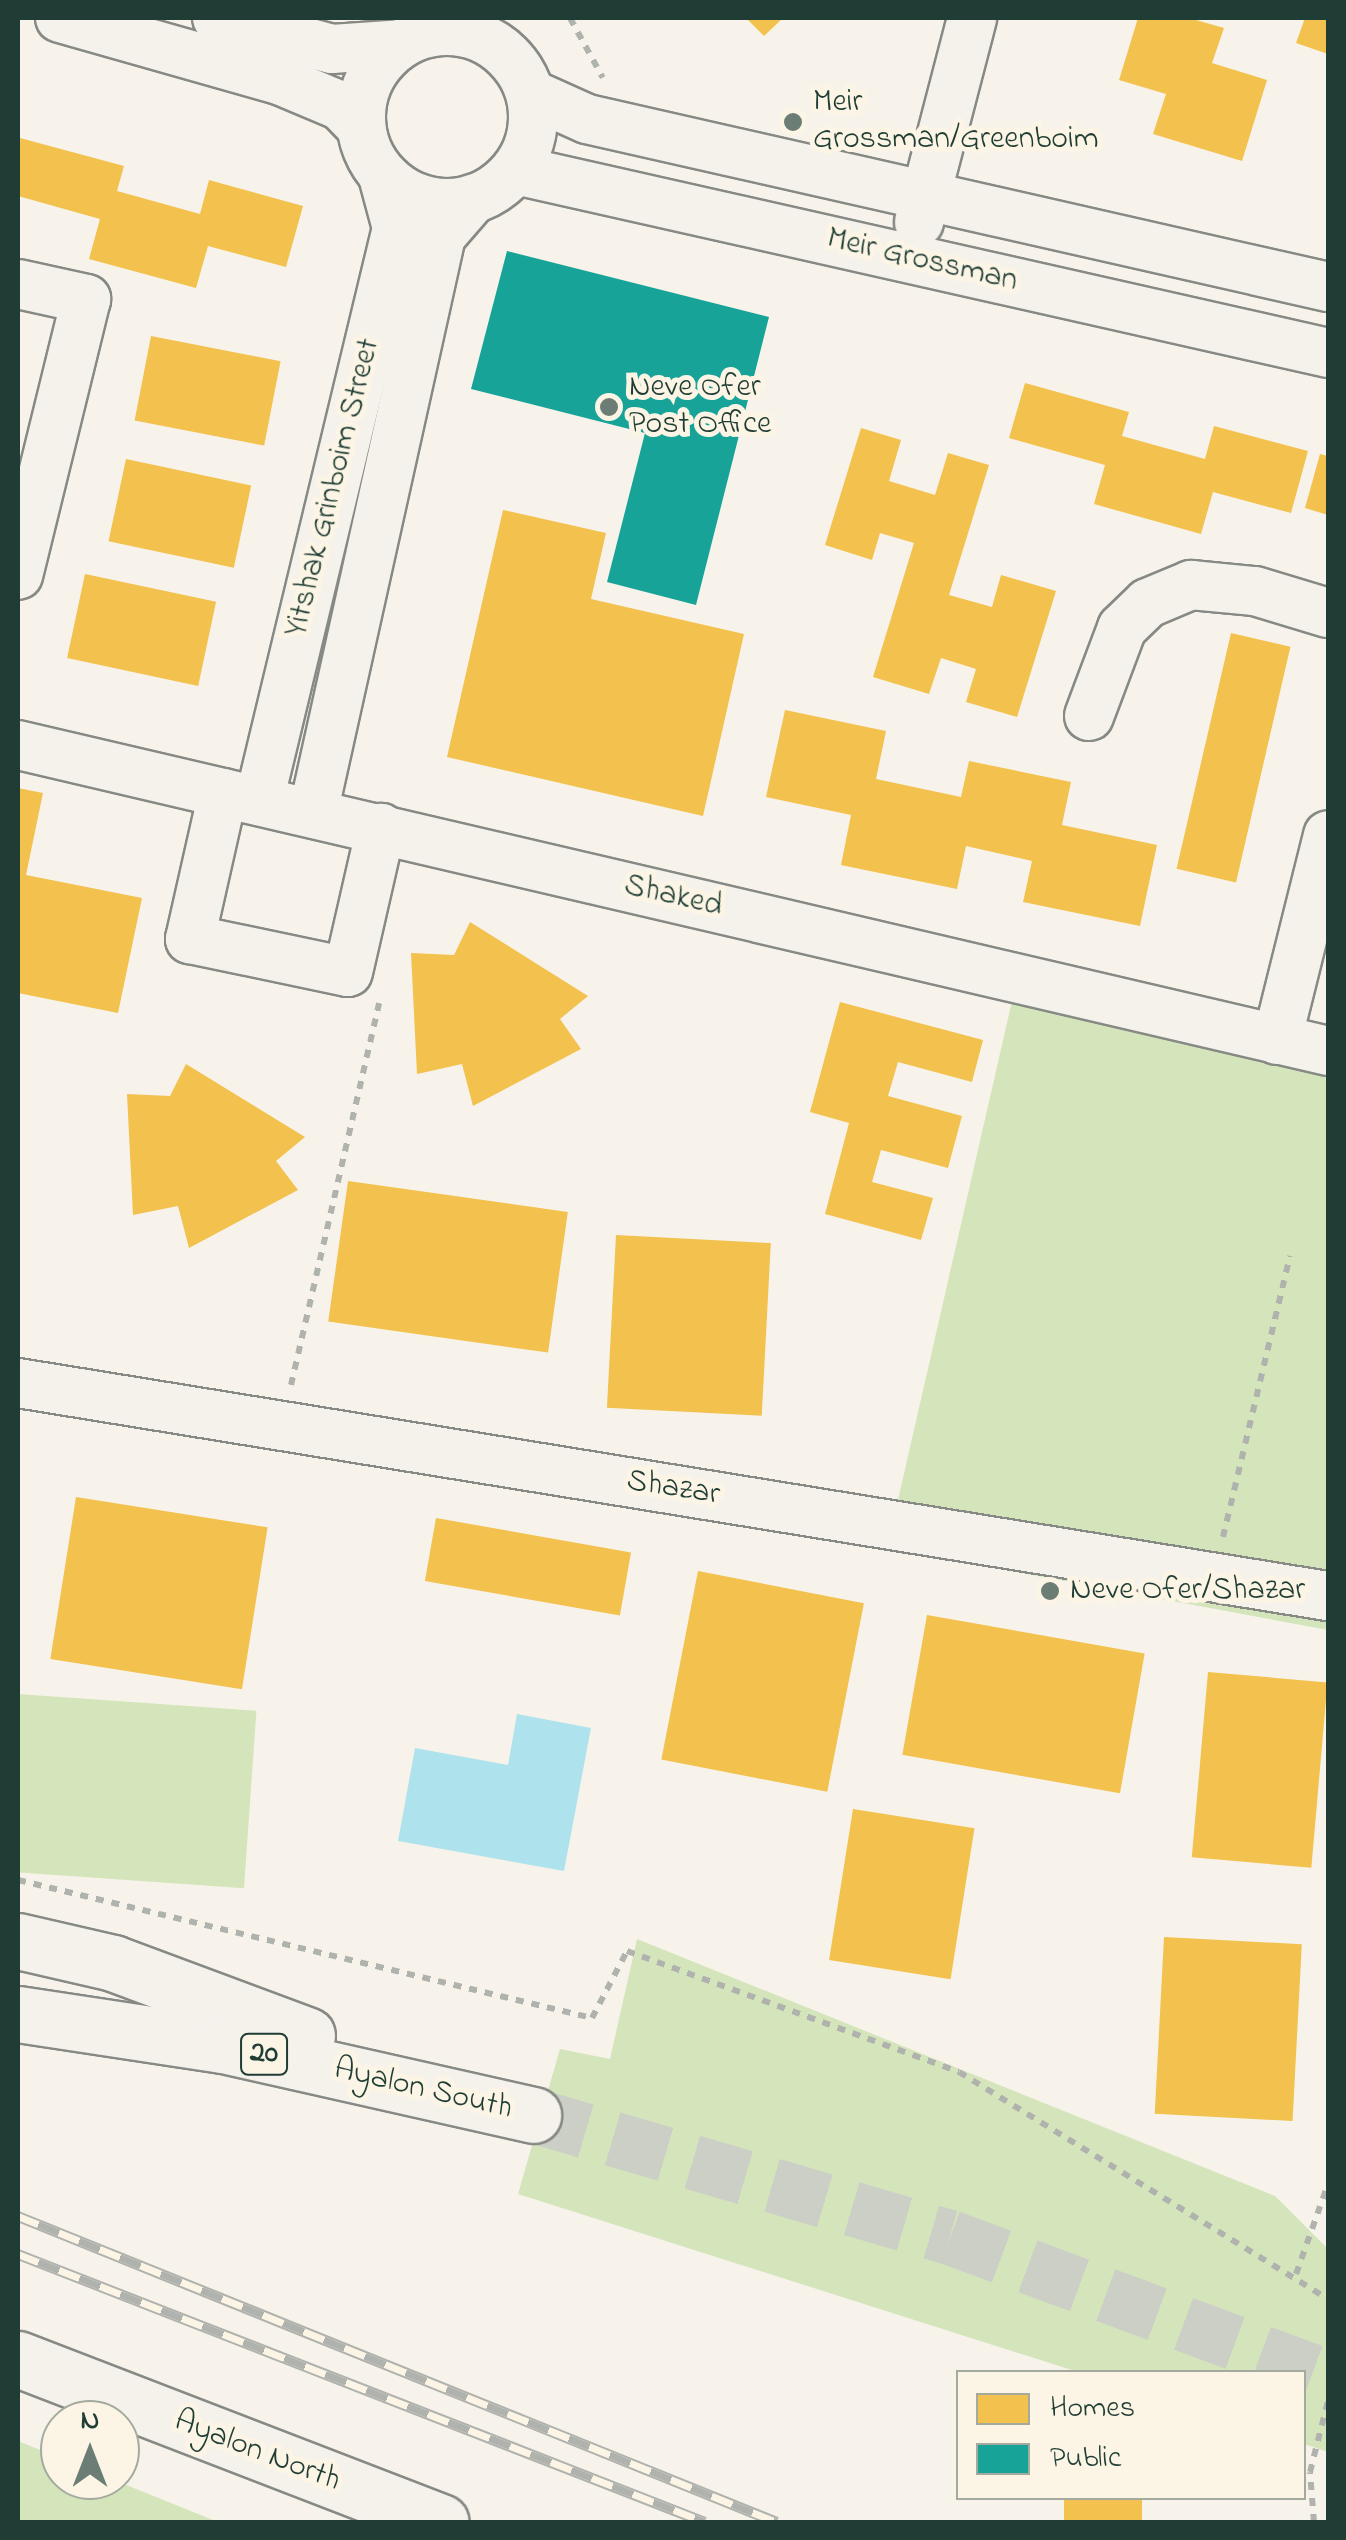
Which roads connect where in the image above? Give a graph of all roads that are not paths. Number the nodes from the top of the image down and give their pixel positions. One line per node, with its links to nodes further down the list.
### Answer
1 (60, 18): 7 (street)
2 (217, 18): 5 (street)
3 (515, 18): 6 (street)
4 (972, 18): 10 (street)
5 (432, 31): 6 (street); 7 (street)
6 (526, 82): 8 (street); 10 (street, Meir Grossman)
7 (361, 127): 9 (street)
8 (516, 170): 11 (street); 12 (street, Meir Grossman)
9 (383, 176): 11 (street); 20 (street, Yitshak Grinboim Street)
10 (928, 194): 12 (street); 14 (street, Meir Grossman)
11 (473, 200): 21 (street, Yitshak Grinboim Street)
12 (907, 258): 15 (street, Meir Grossman)
13 (18, 284): 16 (street)
14 (1328, 287)
15 (1328, 353)
16 (18, 574)
17 (1328, 613): 18 (street)
18 (1089, 716)
19 (18, 744): 20 (street, Shaked)
20 (241, 797): 21 (street, Shaked); 22 (street, Yitshak Grinboim Street)
21 (312, 814): 22 (street, Shaked)
22 (381, 828): 24 (street, Shaked)
23 (1328, 835): 24 (street)
24 (1277, 1040): 25 (street, Shaked)
25 (1328, 1051)
26 (18, 1383): 27 (street, Shazar)
27 (1328, 1596)
28 (18, 1941): 29 (highway, Ayalon South / 20)
29 (18, 2014)
30 (18, 2359): 31 (highway, Ayalon North)
31 (441, 2522)

